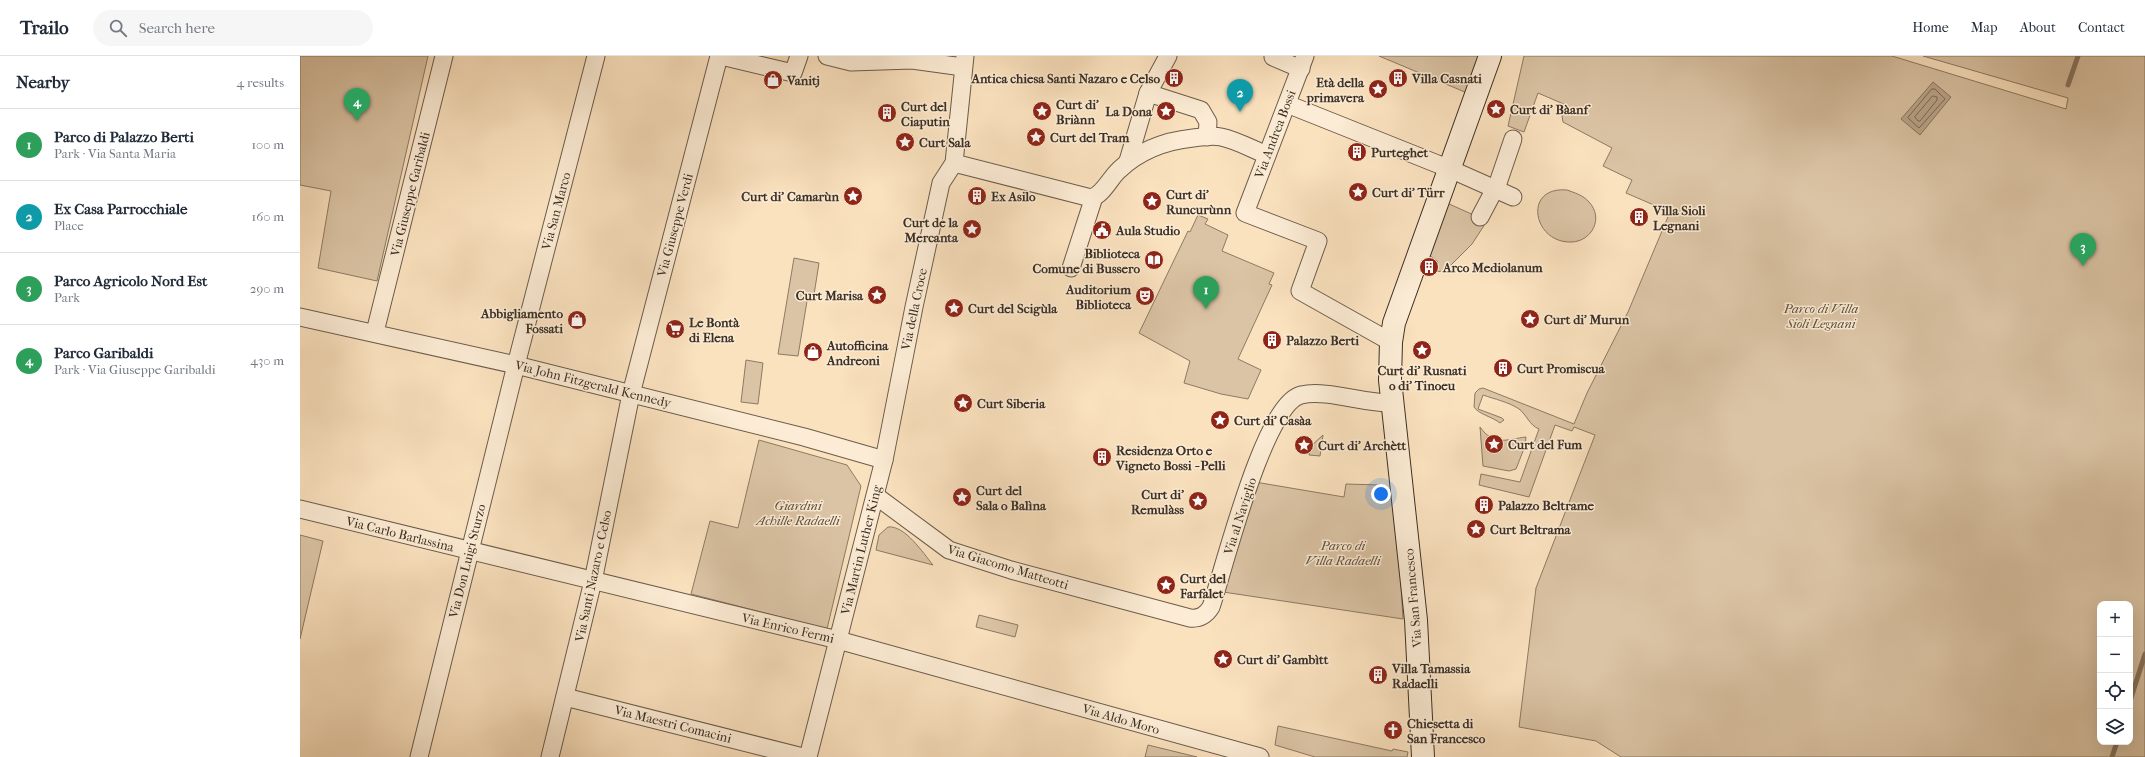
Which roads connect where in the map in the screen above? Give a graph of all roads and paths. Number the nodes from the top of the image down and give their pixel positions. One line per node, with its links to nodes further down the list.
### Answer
1 (444, 56): 25 (street, Via Giuseppe Garibaldi)
2 (596, 56): 27 (street, Via San Marco)
3 (720, 56): 4 (street, Via Giuseppe Verdi); 28 (street, Via Giuseppe Verdi)
4 (798, 56)
5 (827, 56): 9 (street)
6 (1168, 56): 11 (street)
7 (1490, 56): 18 (street, Via San Francesco)
8 (1273, 57): 10 (street)
9 (964, 61): 17 (street)
10 (1303, 62): 12 (street, Via Andrea Bossi)
11 (1148, 93): 13 (street); 16 (street)
12 (1287, 104): 15 (street, Via Andrea Bossi); 18 (street)
13 (1207, 137): 15 (street); 16 (street)
14 (1513, 139): 19 (street)
15 (1267, 155): 26 (street, Via Andrea Bossi)
16 (1135, 156): 20 (street)
17 (954, 163): 20 (street); 30 (street, Via della Croce)
18 (1450, 169): 19 (street); 26 (street, Via San Francesco)
19 (1496, 189): 21 (street); 22 (street)
20 (1094, 197): 23 (street)
21 (1513, 197)
22 (1480, 217)
23 (1071, 268)
24 (300, 317): 25 (street, Via John Fitzgerald Kennedy)
25 (375, 332): 27 (street, Via John Fitzgerald Kennedy)
26 (1391, 342): 29 (street, Via San Francesco)
27 (516, 365): 28 (street, Via John Fitzgerald Kennedy); 33 (street, Via Don Luigi Sturzo)
28 (631, 394): 30 (street, Via John Fitzgerald Kennedy); 34 (street, Via Santi Nazaro e Celso)
29 (1392, 403): 35 (street, Via al Naviglio); 44 (street, Via San Francesco)
30 (884, 460): 31 (street, Via Martin Luther King)
31 (876, 496): 35 (street, Via Giacomo Matteotti); 36 (street, Via Martin Luther King)
32 (300, 509): 33 (street, Via Carlo Barlassina)
33 (470, 551): 34 (street, Via Carlo Barlassina); 39 (street, Via Don Luigi Sturzo)
34 (592, 581): 36 (street, Via Enrico Fermi); 38 (street, Via Santi Nazaro e Celso)
35 (1086, 590)
36 (838, 640): 37 (street, Via Enrico Fermi); 42 (street, Via Martin Luther King)
37 (983, 680): 43 (street, Via Aldo Moro)
38 (566, 697): 40 (street, Via Santi Nazaro e Celso); 41 (street, Via Maestri Comacini)
39 (419, 757)
40 (550, 757)
41 (803, 757)
42 (808, 757)
43 (1260, 757)
44 (1424, 757)

